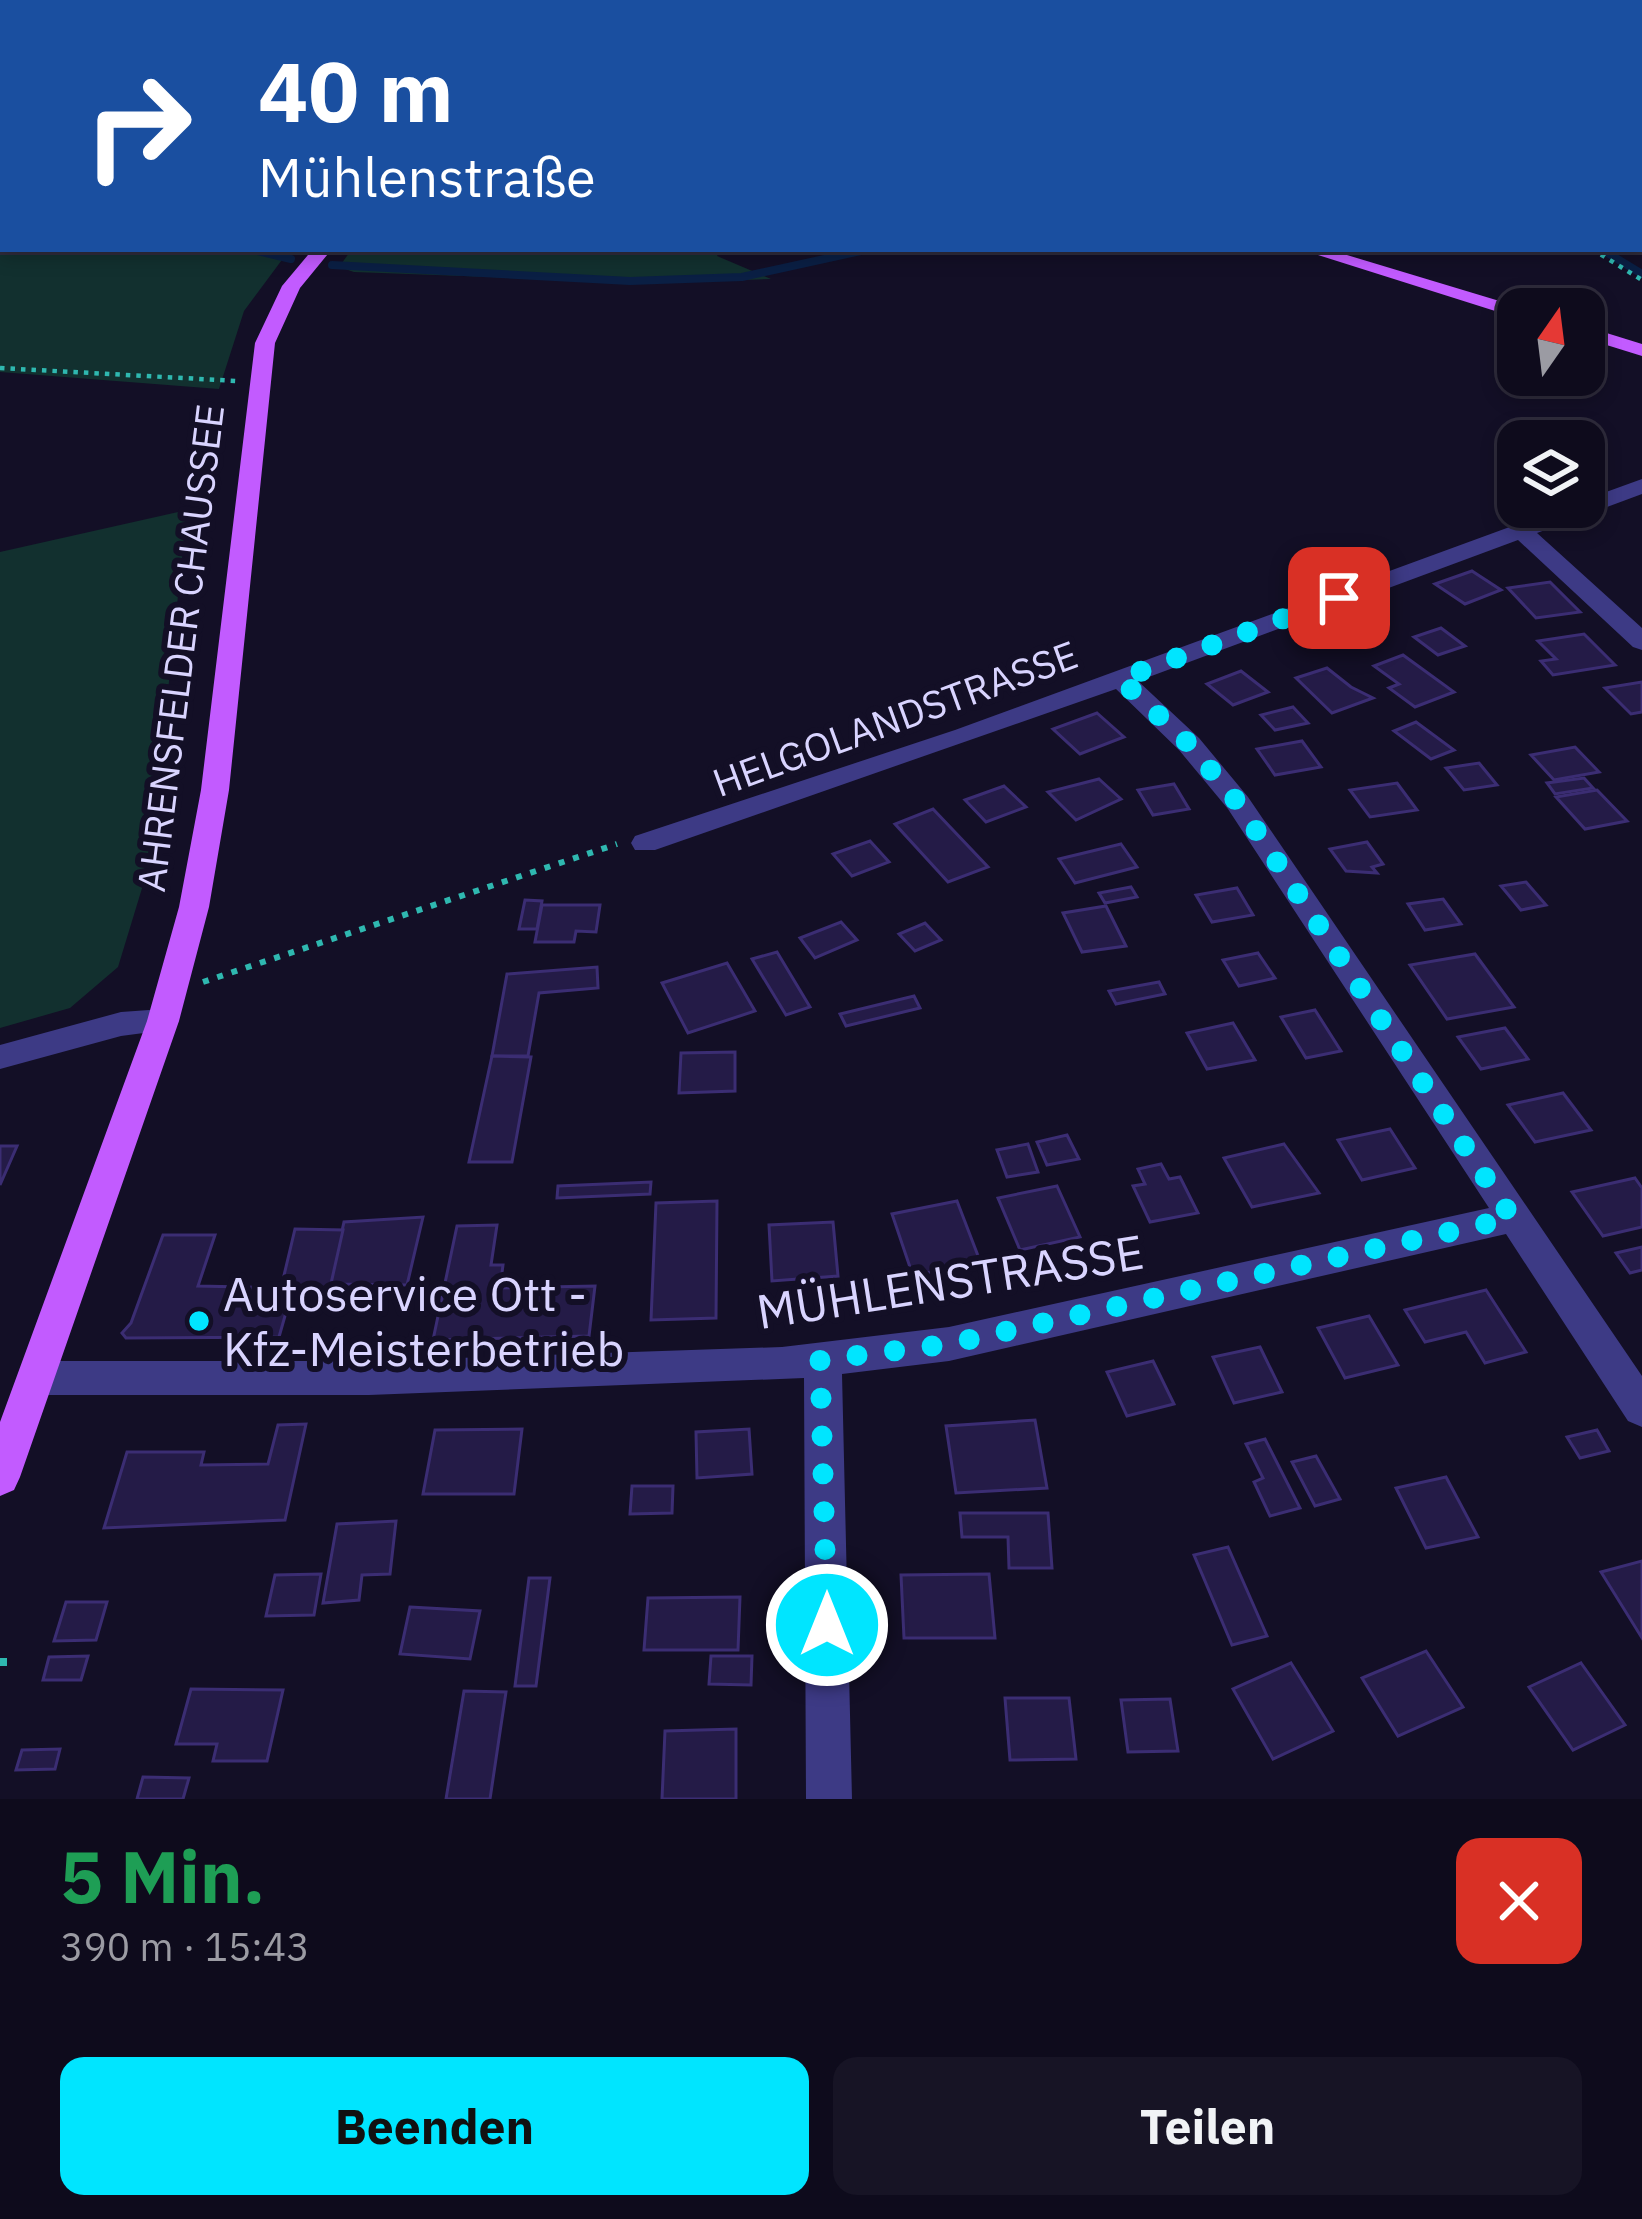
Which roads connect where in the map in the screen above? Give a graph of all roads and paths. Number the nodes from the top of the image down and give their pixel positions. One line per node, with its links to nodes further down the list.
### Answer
1 (321, 252): 9 (main road, AHRENSFELDER CHAUSSEE)
2 (1318, 252): 5 (main road)
3 (1597, 252): 4 (path)
4 (1642, 280)
5 (1497, 306)
6 (1605, 339): 7 (main road)
7 (1642, 350)
8 (0, 368): 9 (path)
9 (259, 380): 15 (main road, AHRENSFELDER CHAUSSEE)
10 (1642, 486): 11 (street, HELGOLANDSTRASSE)
11 (1523, 532): 12 (street); 13 (street, HELGOLANDSTRASSE)
12 (1642, 642)
13 (1120, 679): 14 (street, HELGOLANDSTRASSE); 17 (street)
14 (645, 843): 15 (path)
15 (167, 1006): 16 (street); 19 (main road, AHRENSFELDER CHAUSSEE)
16 (0, 1057)
17 (1512, 1218): 18 (street, MÜHLENSTRASSE); 20 (street)
18 (820, 1360): 19 (street, MÜHLENSTRASSE); 22 (street)
19 (36, 1378): 21 (main road, AHRENSFELDER CHAUSSEE)
20 (1642, 1409)
21 (0, 1478)
22 (829, 1799)

